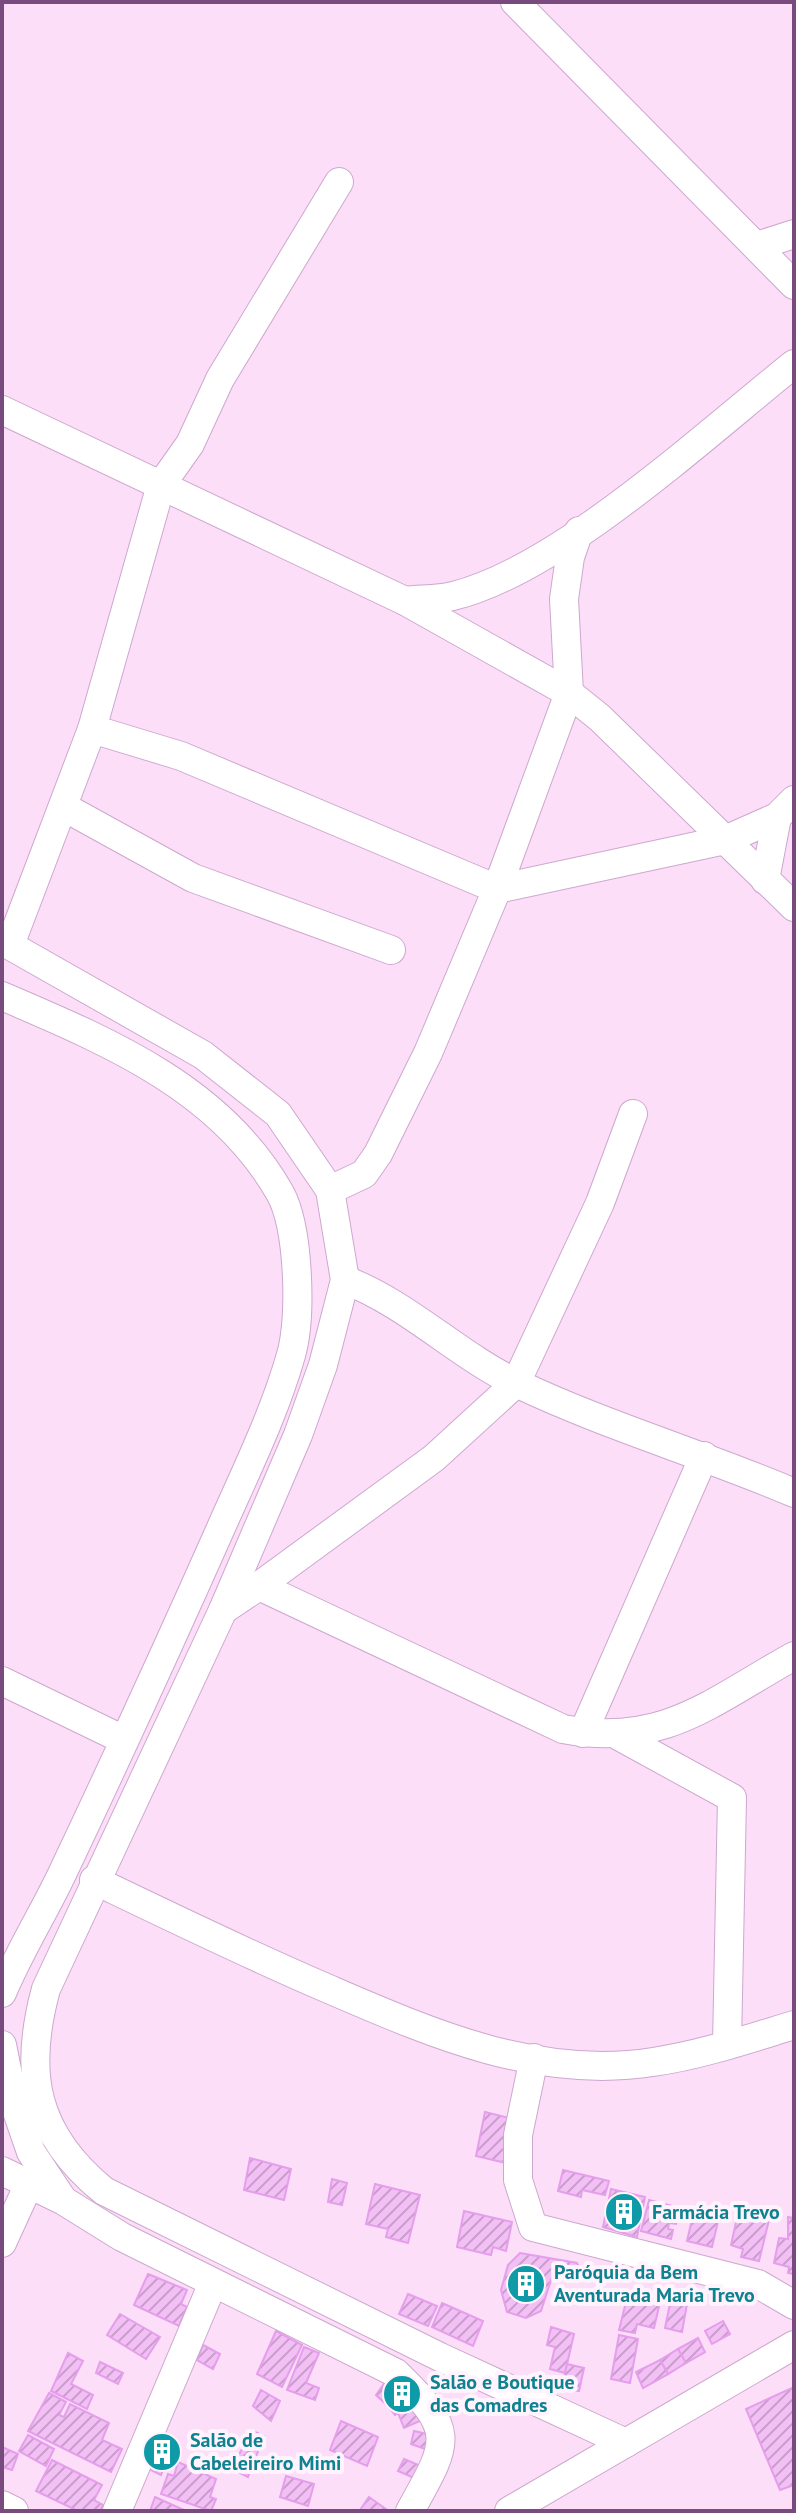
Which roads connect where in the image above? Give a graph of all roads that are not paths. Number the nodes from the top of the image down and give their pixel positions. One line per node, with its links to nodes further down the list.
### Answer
1 (515, 2): 4 (street)
2 (339, 182): 8 (street)
3 (794, 234): 4 (street)
4 (757, 246): 5 (street)
5 (794, 285)
6 (794, 364): 9 (street)
7 (2, 410): 8 (street)
8 (161, 485): 10 (street); 12 (street)
9 (579, 531): 10 (street); 11 (street)
10 (405, 601): 11 (street)
11 (569, 693): 15 (street); 17 (street)
12 (92, 729): 13 (street); 17 (street)
13 (64, 807): 19 (street); 20 (street)
14 (786, 809): 15 (street); 16 (street)
15 (725, 840): 16 (street); 17 (street)
16 (765, 880): 18 (street)
17 (497, 889): 23 (street)
18 (794, 907)
19 (6, 943): 23 (street)
20 (391, 950)
21 (2, 996): 34 (street)
22 (633, 1114): 25 (street)
23 (330, 1190): 24 (street)
24 (345, 1280): 25 (street); 29 (street)
25 (516, 1383): 26 (street); 28 (street)
26 (704, 1456): 27 (street); 32 (street)
27 (794, 1493)
28 (259, 1586): 29 (street); 32 (street)
29 (223, 1610): 35 (street)
30 (794, 1656): 33 (street)
31 (2, 1681): 34 (street)
32 (583, 1733): 33 (street)
33 (619, 1736): 40 (street)
34 (124, 1740): 36 (street)
35 (94, 1880): 41 (street); 49 (street)
36 (3, 1990): 37 (street)
37 (2, 2016)
38 (794, 2025): 40 (street)
39 (2, 2045): 44 (street)
40 (727, 2045): 41 (street)
41 (534, 2058): 47 (street)
42 (2, 2171): 43 (street)
43 (29, 2184): 44 (street); 45 (street)
44 (64, 2201): 46 (street)
45 (2, 2243)
46 (213, 2283): 52 (street); 53 (street)
47 (794, 2305)
48 (794, 2345): 49 (street)
49 (626, 2443): 54 (street)
50 (2, 2505): 51 (street)
51 (14, 2511)
52 (117, 2511)
53 (410, 2511)
54 (509, 2511)

